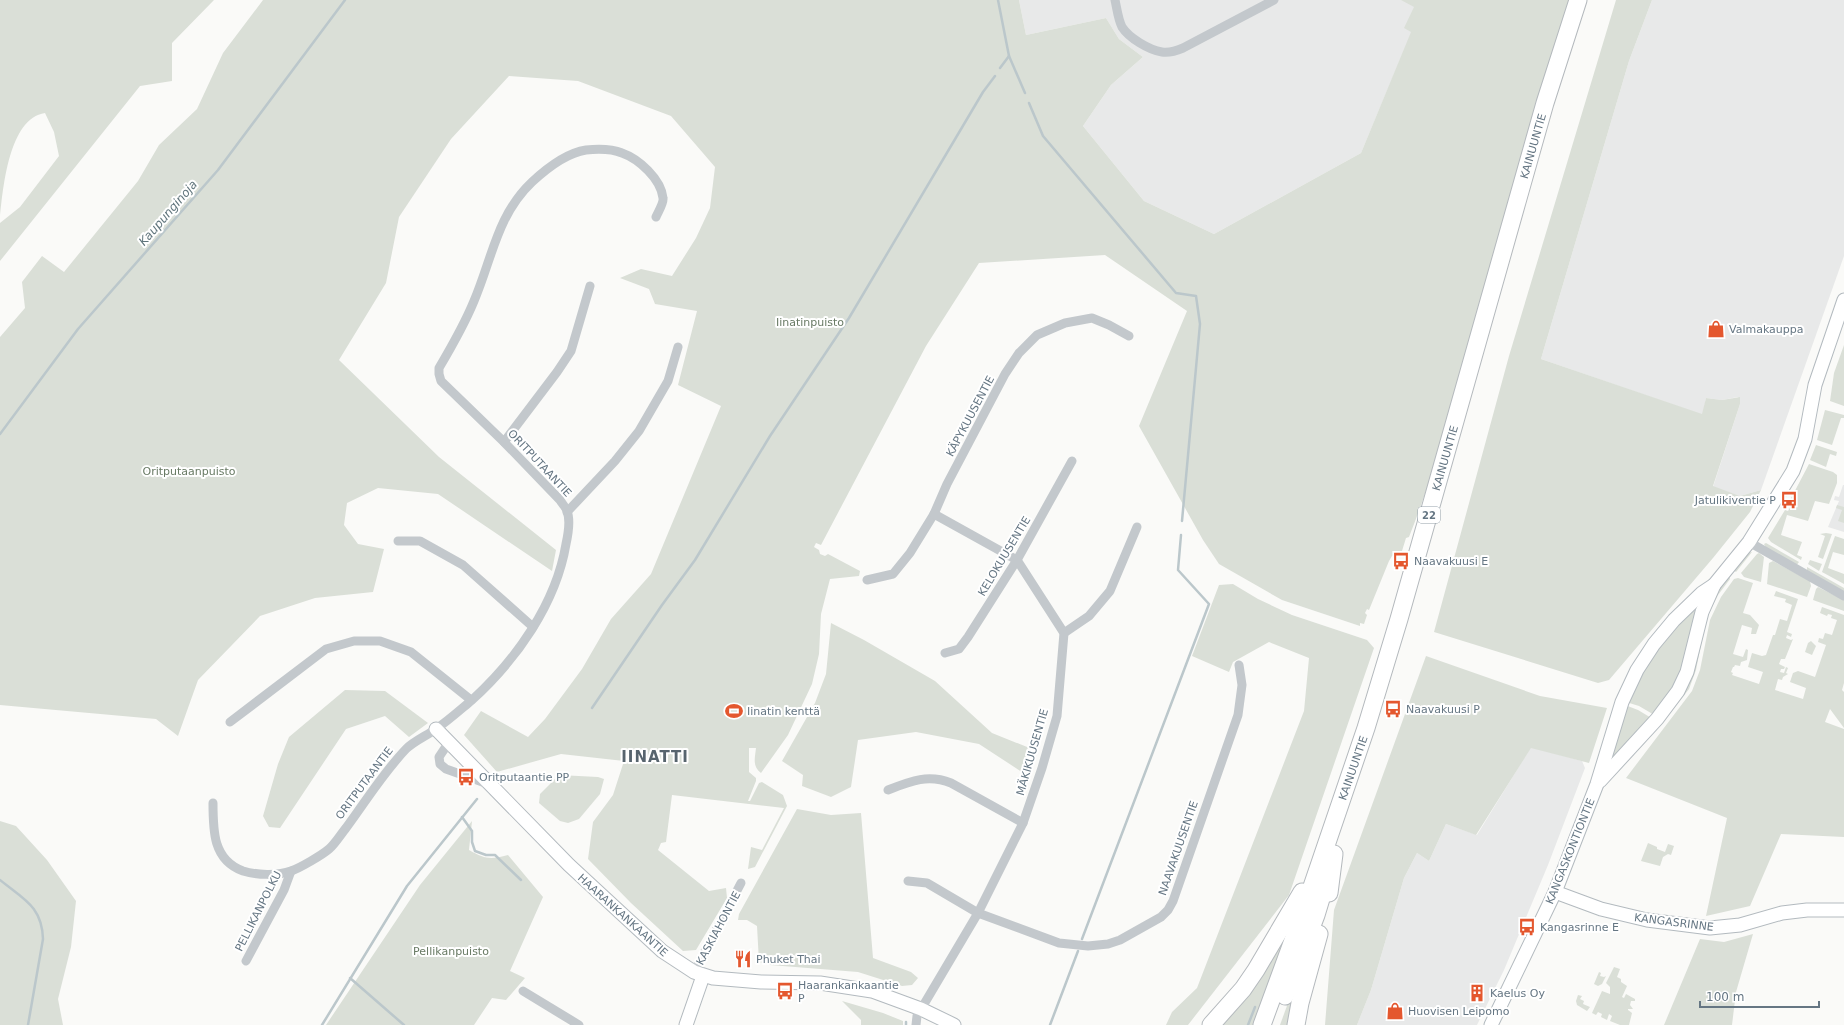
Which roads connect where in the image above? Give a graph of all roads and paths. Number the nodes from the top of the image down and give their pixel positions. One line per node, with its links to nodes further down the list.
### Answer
1 (1115, 0): 2 (street)
2 (1274, 0)
3 (1578, 0): 34 (highway, KAINUUNTIE / 22)
4 (1589, 0): 34 (highway, KAINUUNTIE / 22)
5 (656, 218): 10 (street, ORITPUTAANTIE)
6 (590, 286): 10 (street)
7 (1844, 300): 16 (street, KANGASKONTIONTIE)
8 (1129, 336): 13 (street, KÄPYKUUSENTIE)
9 (678, 347): 12 (street)
10 (504, 442): 12 (street, ORITPUTAANTIE)
11 (1072, 461): 17 (street, KELOKUUSENTIE)
12 (567, 512): 21 (street, ORITPUTAANTIE)
13 (934, 514): 17 (street); 18 (street, KÄPYKUUSENTIE)
14 (1137, 526): 22 (street)
15 (398, 541): 21 (street)
16 (1749, 542): 19 (street, KANGASKONTIONTIE); 20 (street)
17 (1017, 560): 22 (street); 23 (street, KELOKUUSENTIE)
18 (867, 580)
19 (1714, 585): 30 (street, KANGASKONTIONTIE); 30 (street, KANGASKONTIONTIE)
20 (1844, 596)
21 (533, 627): 25 (street, ORITPUTAANTIE)
22 (1064, 633): 33 (street, MÄKIKUUSENTIE)
23 (946, 653)
24 (1239, 665): 40 (street, NAAVAKUUSENTIE)
25 (471, 700): 26 (street); 27 (street, ORITPUTAANTIE)
26 (230, 722)
27 (436, 729): 28 (street, HAARANKANKAANTIE); 35 (street, ORITPUTAANTIE)
28 (453, 747): 29 (street, HAARANKANKAANTIE); 29 (street)
29 (489, 784): 42 (street, HAARANKANKAANTIE)
30 (1597, 784): 38 (street, KANGASKONTIONTIE)
31 (888, 790): 33 (street)
32 (213, 803): 35 (street, ORITPUTAANTIE)
33 (1023, 823): 40 (street, MÄKIKUUSENTIE)
34 (1330, 853): 49 (highway); 50 (highway, KAINUUNTIE / 22); 51 (highway, KAINUUNTIE / 22); 52 (highway)
35 (291, 871): 41 (street, PELLIKANPOLKU)
36 (908, 881): 40 (street, NAAVAKUUSENTIE)
37 (741, 883): 42 (street, KASKIAHONTIE)
38 (1555, 892): 39 (street, KANGASRINNE); 53 (street, KANGASKONTIONTIE)
39 (1844, 910)
40 (978, 913): 44 (street, MÄKIKUUSENTIE)
41 (246, 961)
42 (699, 974): 44 (street, HAARANKANKAANTIE); 46 (street, KASKIAHONTIE)
43 (523, 991): 45 (street)
44 (921, 1009): 47 (street, MÄKIKUUSENTIE); 48 (street, HAARANKANKAANTIE)
45 (579, 1025)
46 (686, 1025)
47 (916, 1025)
48 (954, 1025)
49 (1211, 1025)
50 (1262, 1025)
51 (1274, 1025)
52 (1296, 1025)
53 (1491, 1025)

